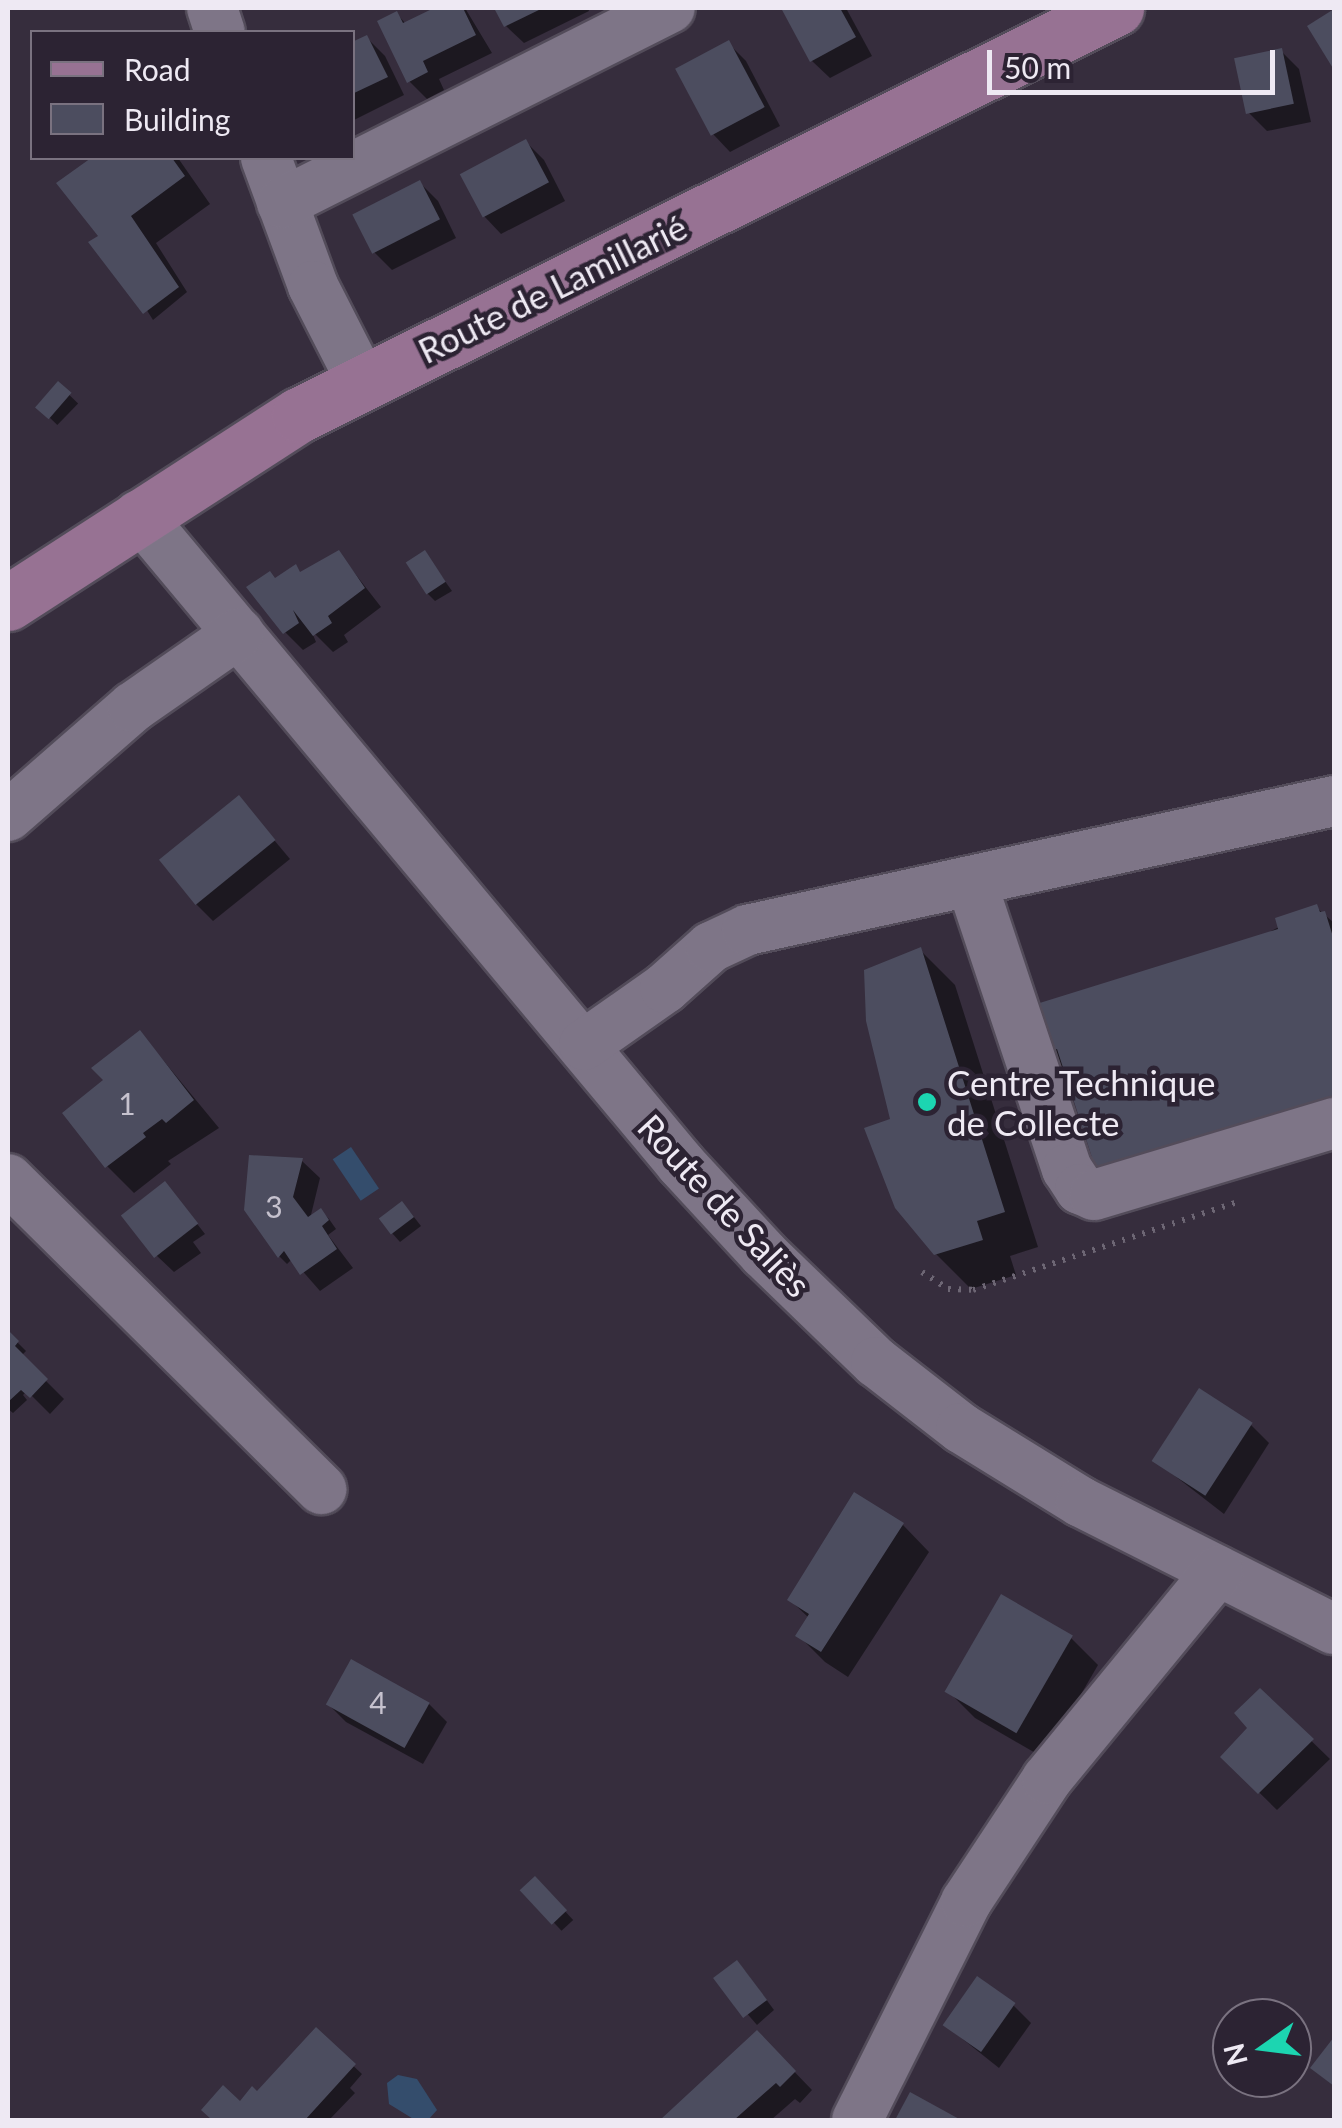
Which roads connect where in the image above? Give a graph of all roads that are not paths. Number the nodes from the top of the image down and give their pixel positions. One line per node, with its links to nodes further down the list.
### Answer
1 (670, 8): 3 (street)
2 (1116, 8): 6 (main road, Route de Lamillarié)
3 (355, 145)
4 (320, 160): 5 (street)
5 (274, 180): 6 (street)
6 (362, 382): 7 (main road, Route de Lamillarié)
7 (139, 515): 8 (main road, Route de Lamillarié); 9 (street, Route de Saliès)
8 (8, 603)
9 (238, 633): 11 (street); 13 (street, Route de Saliès)
10 (1334, 801): 12 (street)
11 (8, 816)
12 (977, 903): 13 (street); 14 (street)
13 (584, 1046): 17 (street, Route de Saliès)
14 (1334, 1123)
15 (8, 1179): 16 (street)
16 (321, 1490)
17 (1218, 1571): 18 (street, Route de Saliès); 19 (street)
18 (1334, 1629)
19 (857, 2120)

